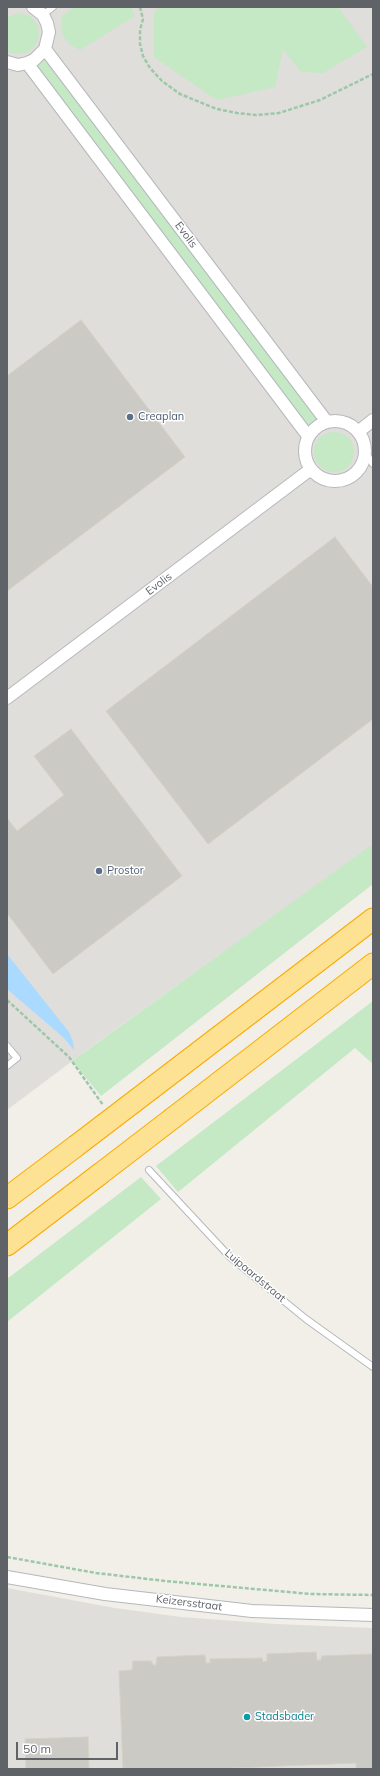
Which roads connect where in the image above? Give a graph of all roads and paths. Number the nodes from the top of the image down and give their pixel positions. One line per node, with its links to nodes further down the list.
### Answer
1 (33, 7): 4 (street)
2 (53, 7): 4 (lane)
3 (140, 7): 8 (path)
4 (43, 15): 5 (street)
5 (45, 49): 7 (street); 10 (street, Evolis)
6 (7, 62): 7 (street)
7 (27, 63): 12 (street)
8 (373, 74)
9 (373, 420): 11 (street)
10 (327, 422): 11 (street); 12 (street)
11 (358, 432): 13 (street)
12 (308, 436): 15 (street)
13 (365, 452): 14 (lane); 15 (street)
14 (373, 464)
15 (311, 469): 16 (street, Evolis)
16 (7, 698)
17 (373, 919): 24 (highway, bridge)
18 (373, 964): 25 (highway, bridge)
19 (7, 1000): 22 (path)
20 (7, 1046): 21 (lane)
21 (7, 1066)
22 (99, 1101)
23 (149, 1170): 26 (lane, Luipaardstraat)
24 (7, 1198)
25 (7, 1245)
26 (373, 1367)
27 (7, 1557): 29 (path)
28 (7, 1576): 30 (street, Keizersstraat)
29 (373, 1595)
30 (373, 1615)

